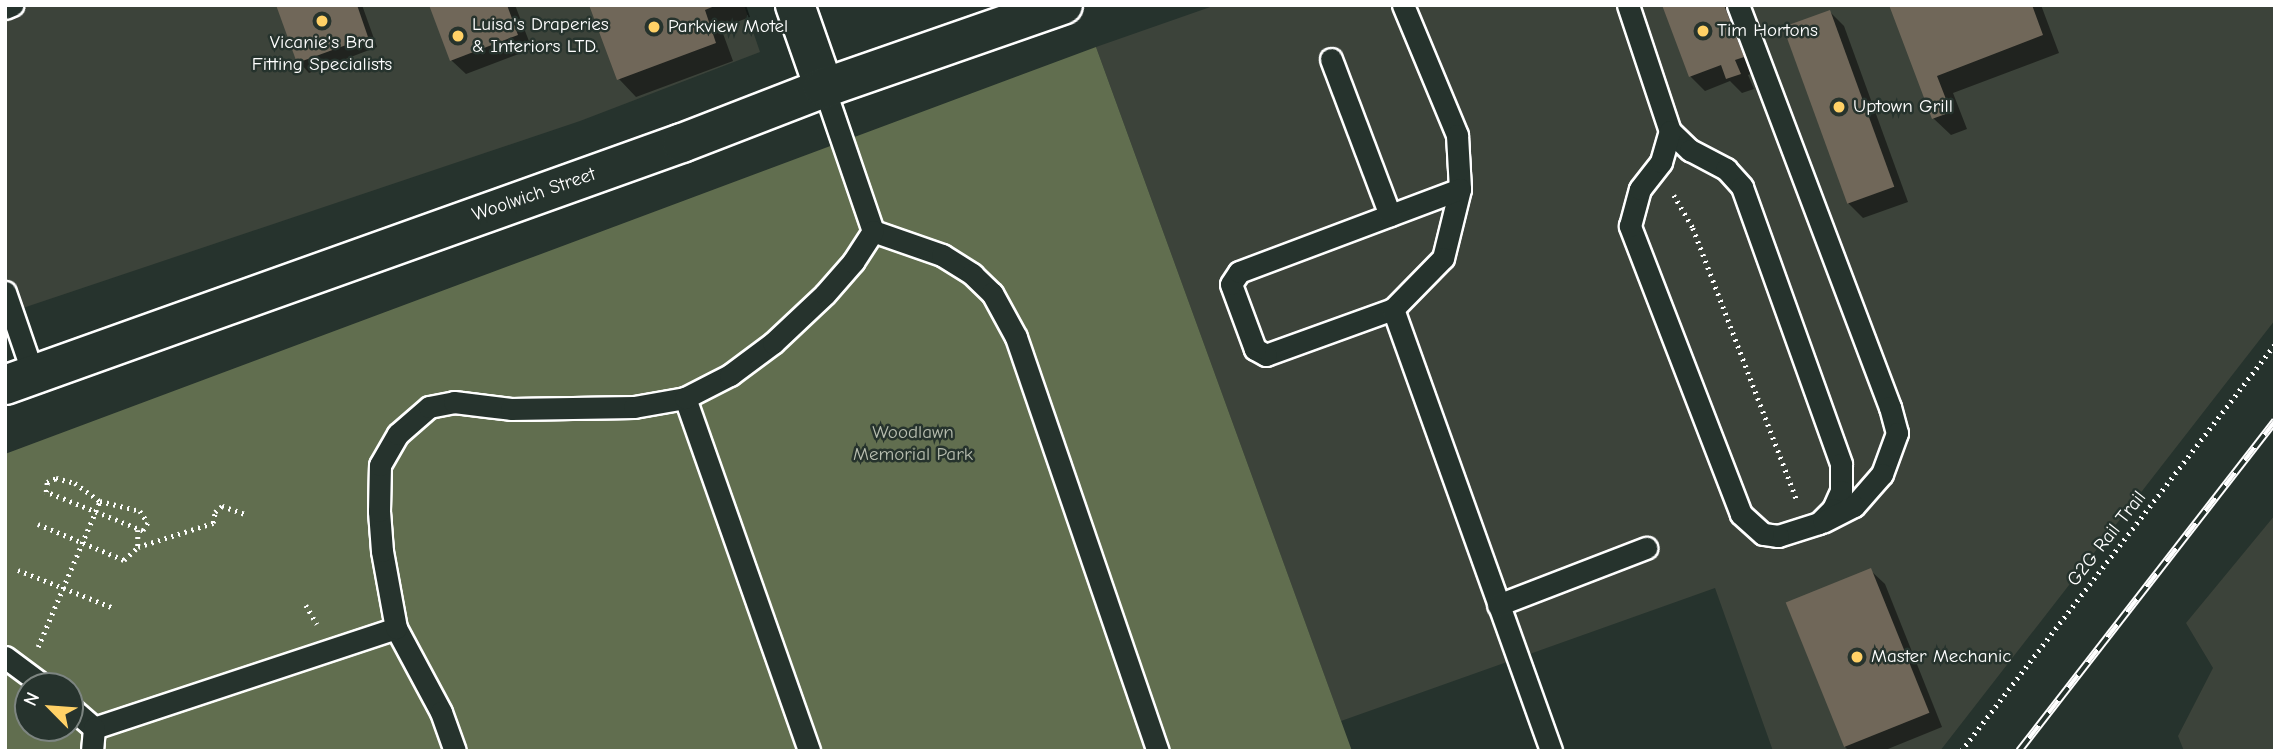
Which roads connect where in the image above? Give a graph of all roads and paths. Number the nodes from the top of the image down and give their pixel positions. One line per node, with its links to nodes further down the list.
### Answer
1 (12, 5): 7 (lane)
2 (795, 5): 9 (main road)
3 (1063, 5): 9 (main road, Woolwich Street)
4 (1403, 5): 12 (lane)
5 (1628, 5): 10 (lane)
6 (1738, 5): 24 (lane)
7 (5, 8)
8 (1331, 59): 13 (lane)
9 (824, 88): 14 (lane); 18 (main road, Woolwich Street)
10 (1670, 131): 11 (lane); 24 (lane)
11 (1661, 162): 24 (path); 24 (lane)
12 (1460, 189): 13 (lane); 16 (lane)
13 (1390, 215): 16 (lane)
14 (873, 231): 19 (lane); 42 (lane)
15 (5, 292): 18 (lane)
16 (1393, 309): 31 (lane)
17 (2275, 344): 44 (path, G2G Rail Trail)
18 (19, 379)
19 (685, 398): 33 (lane); 41 (lane)
20 (100, 500): 21 (path); 21 (path); 25 (path)
21 (95, 512): 25 (path); 26 (path)
22 (245, 514): 27 (path)
23 (38, 524): 26 (path)
24 (1813, 525)
25 (138, 530): 27 (path)
26 (83, 542): 27 (path); 30 (path)
27 (138, 547)
28 (1646, 548): 31 (lane)
29 (18, 570): 30 (path)
30 (63, 588): 32 (path); 36 (path)
31 (1498, 606): 43 (lane)
32 (114, 608)
33 (396, 628): 38 (lane); 40 (lane)
34 (5, 657): 35 (lane)
35 (25, 672)
36 (26, 672)
37 (84, 719): 38 (lane)
38 (94, 728): 39 (lane)
39 (92, 751)
40 (454, 751)
41 (809, 751)
42 (1158, 751)
43 (1551, 751)
44 (1961, 751)

